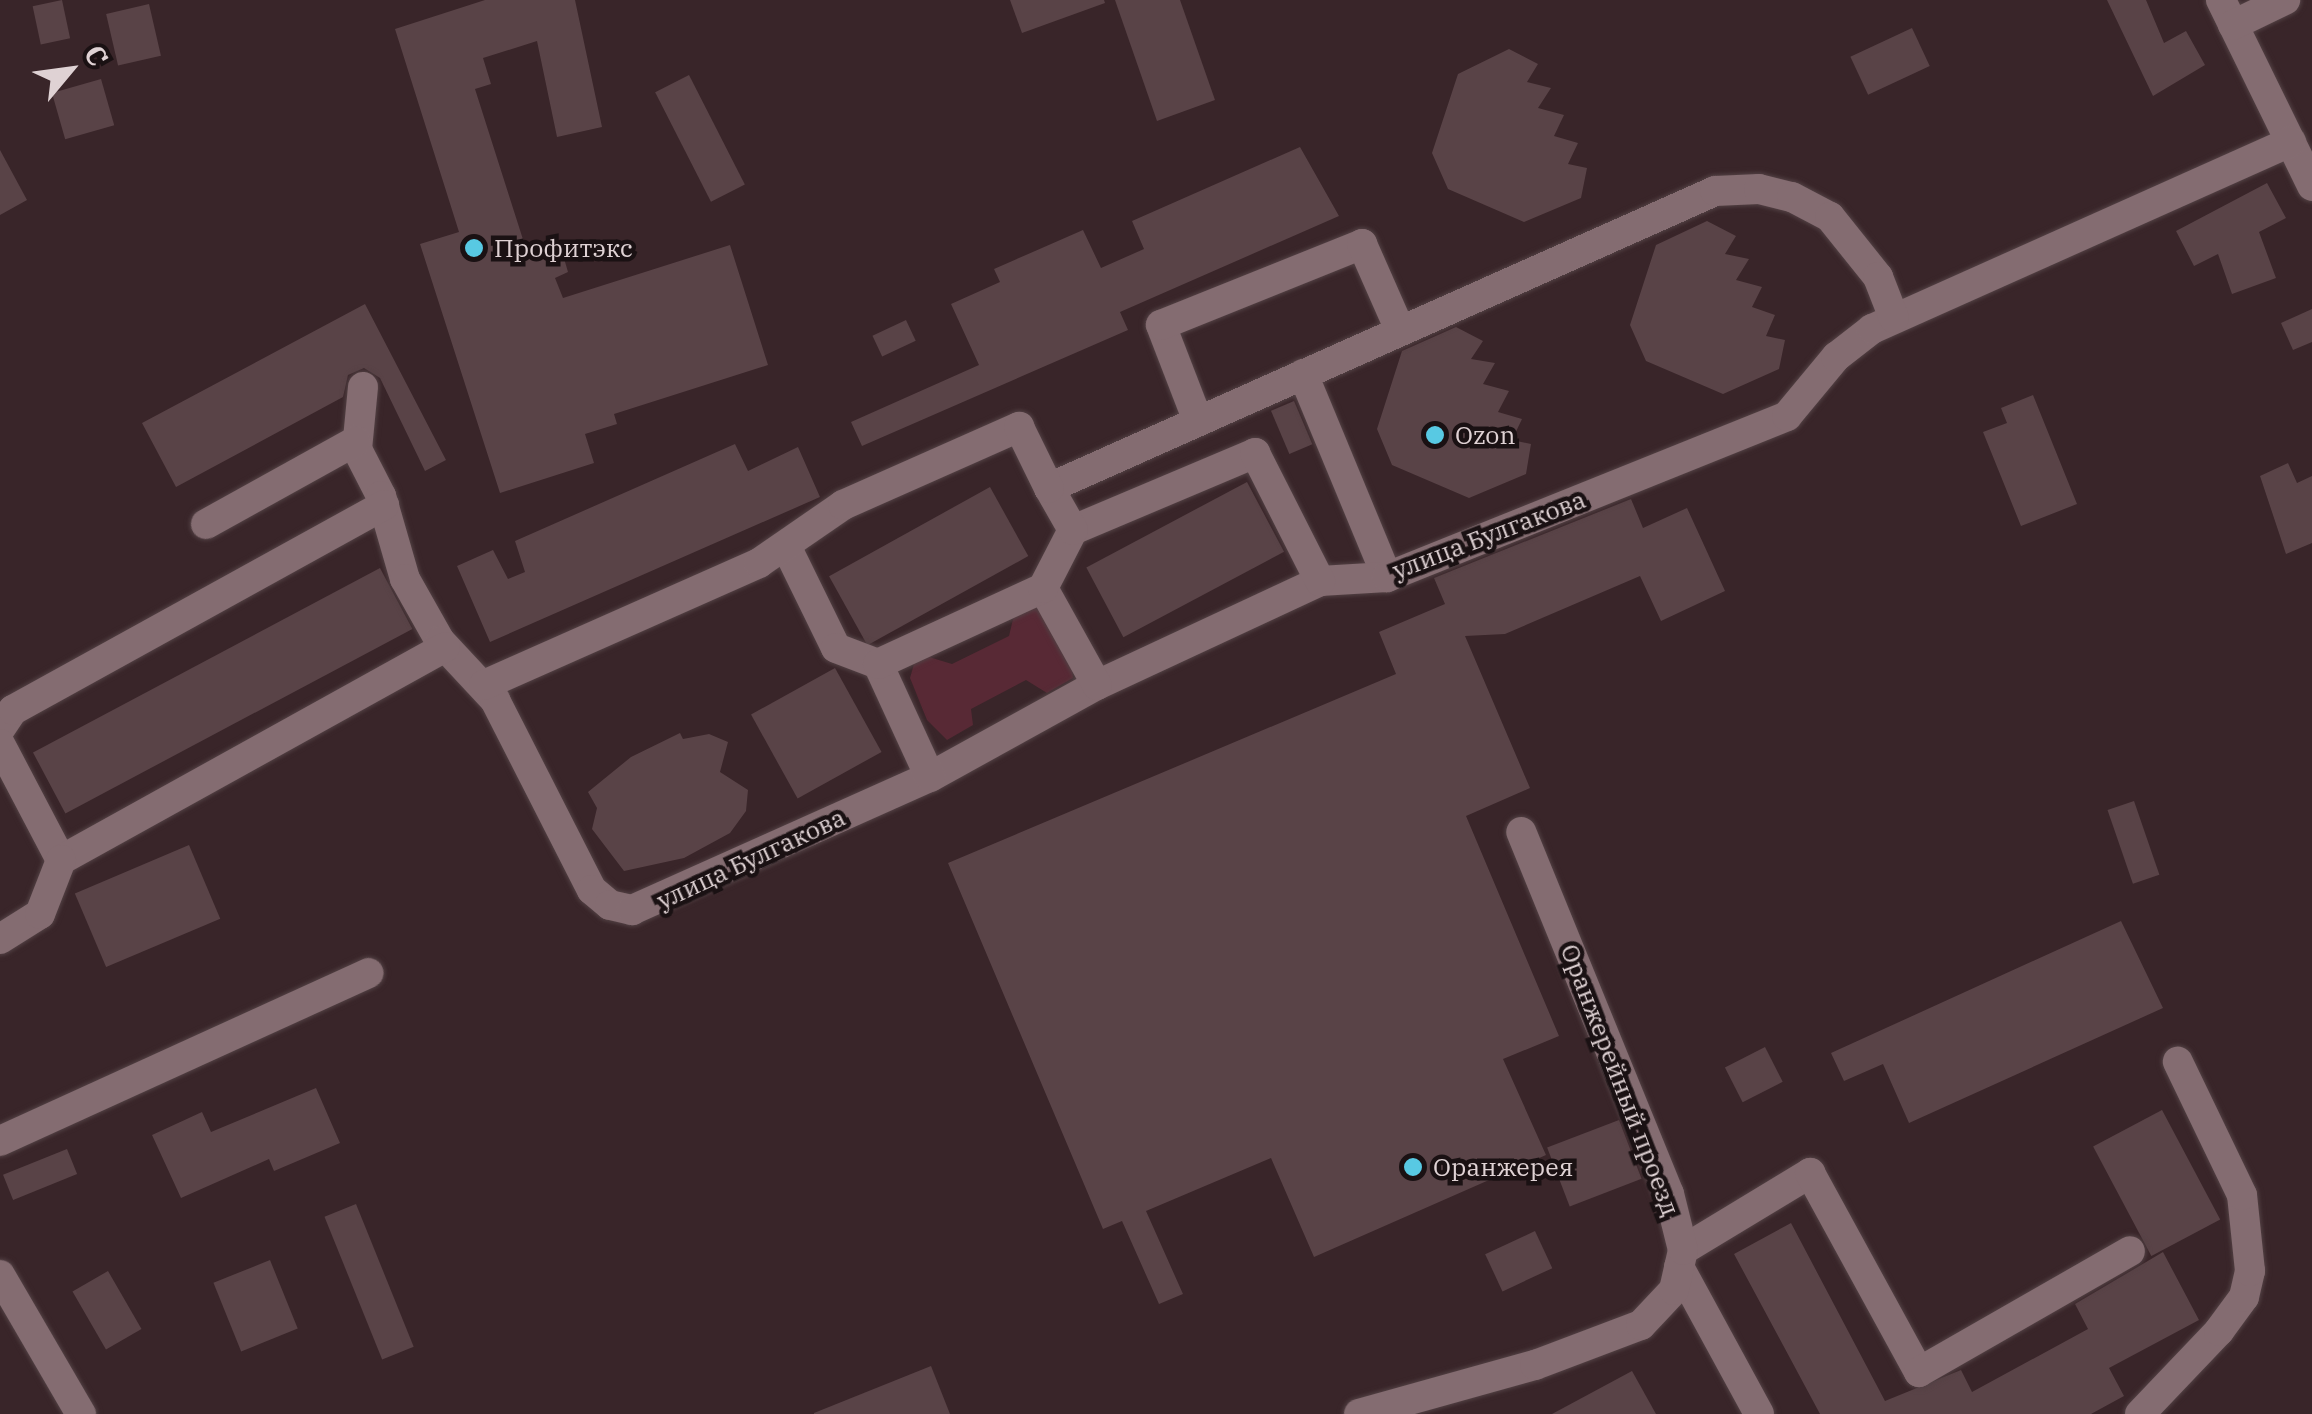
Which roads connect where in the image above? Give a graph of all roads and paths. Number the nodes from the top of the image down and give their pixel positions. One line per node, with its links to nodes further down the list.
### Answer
1 (2284, 0): 2 (street)
2 (2227, 13): 3 (street)
3 (2291, 142): 4 (street); 5 (street, улица Булгакова)
4 (2312, 186)
5 (1894, 318): 6 (street); 16 (street, улица Булгакова)
6 (1400, 330): 7 (street); 9 (street)
7 (1303, 374): 9 (street); 16 (street)
8 (363, 388): 10 (street)
9 (1198, 420): 11 (street)
10 (356, 441): 12 (street); 13 (street)
11 (1049, 488): 14 (street); 15 (street)
12 (384, 505): 19 (street); 23 (street)
13 (206, 524)
14 (1072, 530): 17 (street); 18 (street)
15 (787, 548): 20 (street); 21 (street)
16 (1387, 577): 17 (street, улица Булгакова)
17 (1320, 582): 22 (street, улица Булгакова)
18 (1044, 588): 20 (street); 22 (street)
19 (445, 647): 21 (street); 27 (street)
20 (878, 664): 25 (street)
21 (484, 684): 25 (street, улица Булгакова)
22 (1097, 686): 25 (street, улица Булгакова)
23 (0, 729)
24 (0, 744): 27 (street)
25 (930, 777)
26 (1521, 832): 33 (street, Оранжерейный проезд)
27 (62, 860): 28 (street)
28 (0, 939)
29 (369, 973): 31 (street)
30 (2178, 1062): 38 (street)
31 (0, 1140)
32 (2130, 1251): 33 (street)
33 (1681, 1258): 36 (street); 37 (street, Оранжерейный проезд)
34 (0, 1274): 35 (street)
35 (80, 1414)
36 (1359, 1414)
37 (1759, 1414)
38 (2140, 1414)

